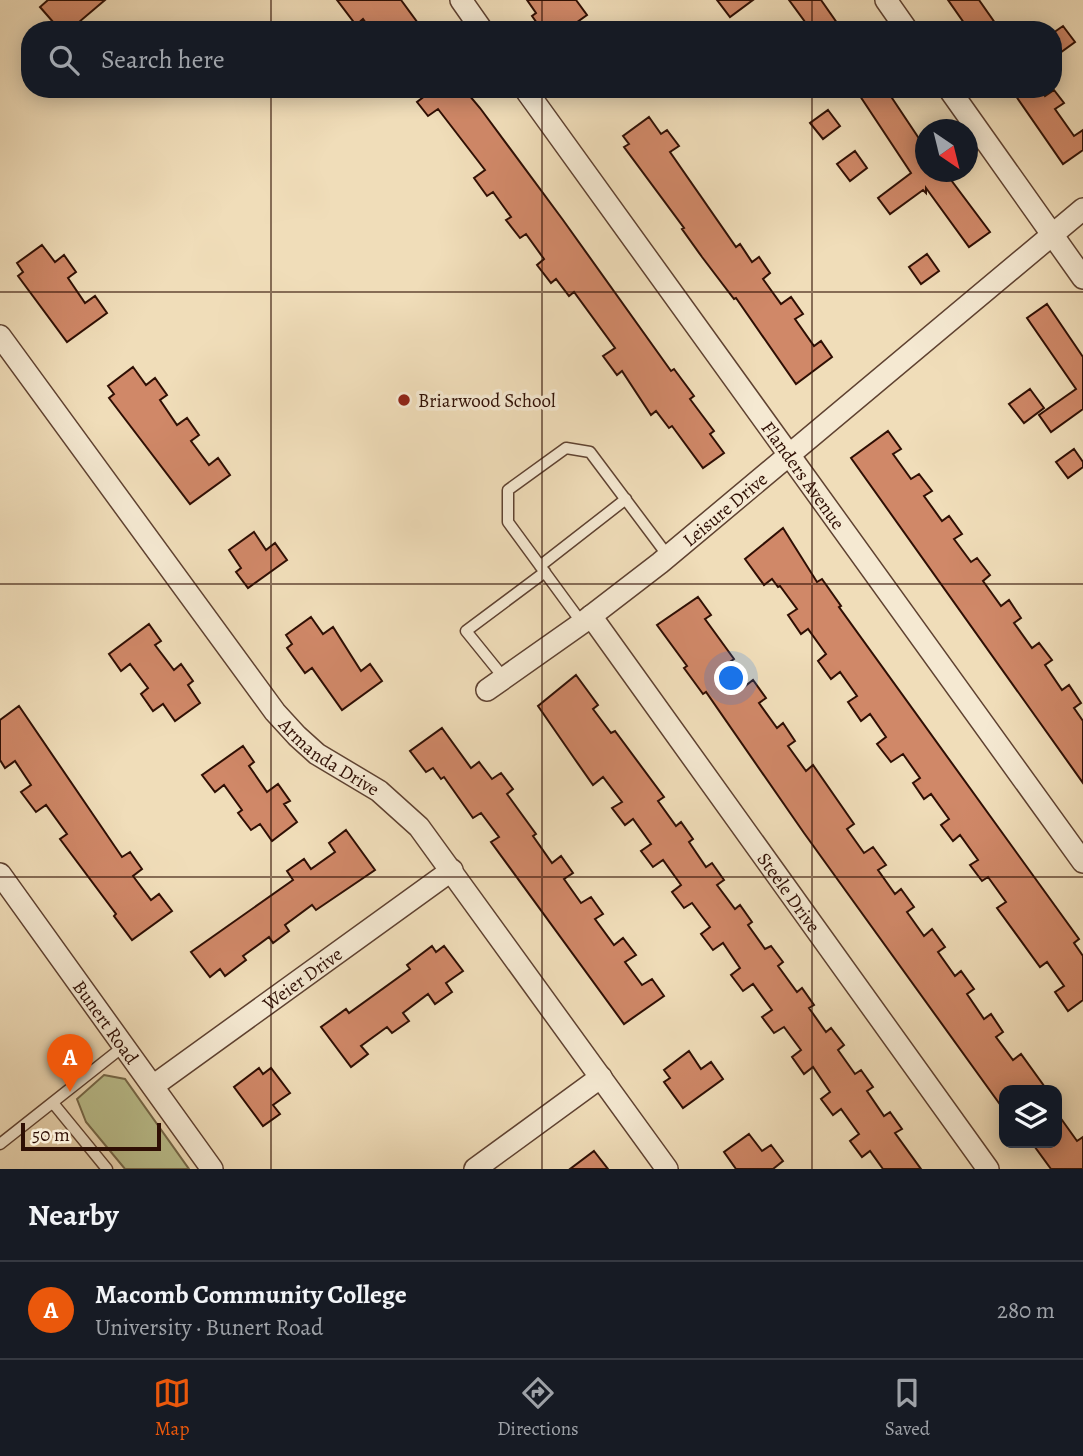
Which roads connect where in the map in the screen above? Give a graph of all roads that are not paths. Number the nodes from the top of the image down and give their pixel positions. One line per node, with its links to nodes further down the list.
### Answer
1 (461, 0): 3 (street)
2 (886, 0): 4 (street)
3 (476, 21)
4 (901, 21)
5 (531, 98): 11 (street, Flanders Avenue)
6 (955, 98): 8 (street)
7 (1083, 209): 8 (street, Leisure Drive)
8 (1052, 235): 9 (street); 11 (street, Leisure Drive)
9 (1083, 278)
10 (0, 336): 18 (street, Armanda Drive)
11 (789, 455): 13 (street, Leisure Drive); 17 (street, Flanders Avenue)
12 (626, 499): 13 (lane); 14 (lane); 14 (lane)
13 (668, 556): 15 (street, Leisure Drive)
14 (543, 569): 15 (lane); 16 (lane)
15 (586, 620): 16 (street, Leisure Drive); 29 (street, Steele Drive)
16 (496, 684)
17 (1083, 862)
18 (452, 870): 21 (street, Armanda Drive); 22 (street, Weier Drive)
19 (0, 874): 20 (street, Bunert Road)
20 (124, 1046): 22 (street, Bunert Road); 23 (lane)
21 (601, 1077): 27 (street); 28 (street, Armanda Drive)
22 (153, 1086): 26 (street, Bunert Road)
23 (53, 1103): 24 (lane); 25 (lane)
24 (0, 1144)
25 (107, 1169)
26 (212, 1169)
27 (475, 1169)
28 (667, 1169)
29 (988, 1169)

